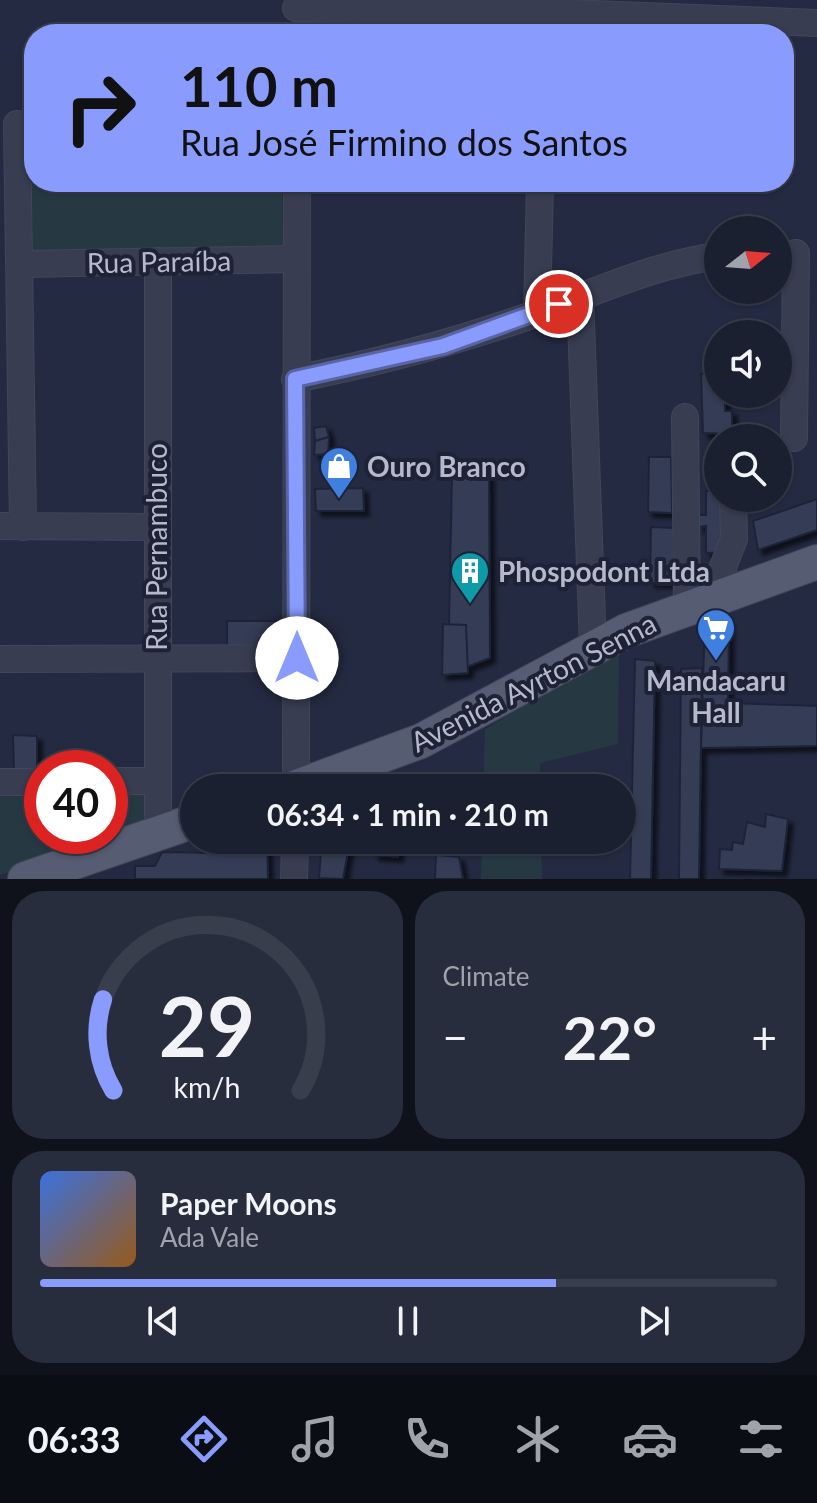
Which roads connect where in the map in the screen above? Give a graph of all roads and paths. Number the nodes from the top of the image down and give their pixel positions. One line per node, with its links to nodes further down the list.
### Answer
1 (296, 14): 2 (street)
2 (544, 15): 3 (street)
3 (817, 23)
4 (17, 124): 11 (street)
5 (297, 192): 8 (street)
6 (540, 192): 13 (street)
7 (797, 253): 16 (street)
8 (296, 259): 10 (street, Rua Paraíba); 14 (street)
9 (704, 259): 12 (street)
10 (158, 261): 11 (street, Rua Paraíba); 19 (street, Rua Pernambuco)
11 (22, 264): 18 (street)
12 (580, 295): 13 (street); 23 (street)
13 (537, 313): 14 (street)
14 (295, 379): 24 (street)
15 (685, 417): 22 (street)
16 (794, 438)
17 (733, 512): 21 (street)
18 (11, 526): 19 (street)
19 (156, 527): 26 (street, Rua Pernambuco)
20 (817, 562): 21 (main road, Avenida Ayrton Senna)
21 (729, 592): 22 (main road, Avenida Ayrton Senna)
22 (687, 597): 23 (main road, Avenida Ayrton Senna)
23 (593, 647): 28 (main road, Avenida Ayrton Senna)
24 (297, 658): 26 (street); 27 (street)
25 (0, 659): 26 (street)
26 (156, 659): 30 (street, Rua Pernambuco)
27 (295, 774)
28 (333, 774)
29 (128, 781): 30 (street)
30 (156, 781): 34 (street, Rua Pernambuco)
31 (0, 782): 32 (street)
32 (24, 782)
33 (180, 826): 34 (main road)
34 (158, 833): 36 (main road)
35 (295, 854): 37 (street)
36 (25, 879)
37 (294, 879)

